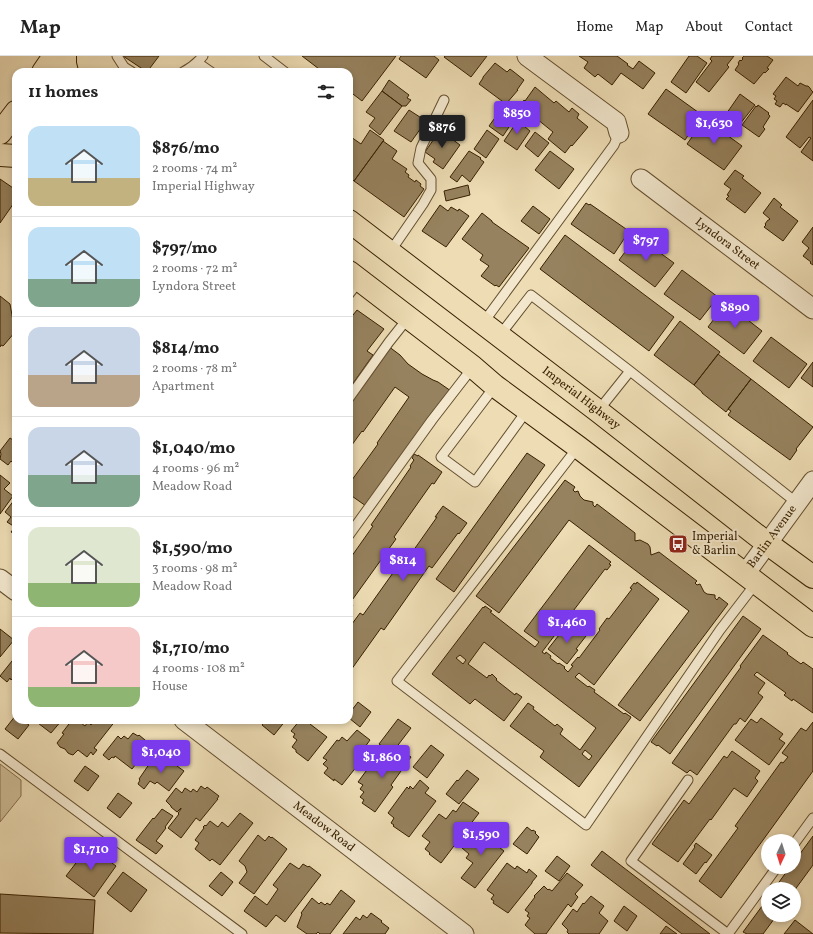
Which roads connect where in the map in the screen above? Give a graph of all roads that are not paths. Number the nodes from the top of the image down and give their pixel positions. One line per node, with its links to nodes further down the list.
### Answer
1 (54, 56): 7 (main road)
2 (65, 56): 8 (main road)
3 (117, 56): 9 (lane)
4 (264, 56): 12 (lane)
5 (527, 56): 14 (street)
6 (200, 59): 10 (lane); 11 (lane)
7 (46, 68)
8 (66, 68)
9 (126, 68)
10 (191, 68)
11 (208, 68)
12 (279, 68)
13 (444, 100): 19 (lane)
14 (619, 133): 23 (lane)
15 (0, 155): 16 (main road)
16 (12, 156)
17 (641, 179): 21 (street, Lyndora Street)
18 (353, 224): 19 (main road, Imperial Highway)
19 (390, 252): 23 (main road, Imperial Highway)
20 (353, 282): 22 (main road)
21 (813, 309)
22 (408, 318): 24 (main road); 27 (lane)
23 (491, 329): 25 (lane); 29 (main road, Imperial Highway)
24 (473, 367): 26 (main road); 33 (lane)
25 (630, 371): 29 (lane); 32 (lane)
26 (495, 386): 28 (main road); 28 (lane)
27 (353, 392)
28 (528, 409): 30 (main road)
29 (598, 411): 34 (main road, Imperial Highway)
30 (578, 447): 37 (main road); 37 (lane)
31 (813, 481): 32 (street, Barlin Avenue)
32 (796, 503): 34 (street, Barlin Avenue)
33 (353, 529)
34 (768, 544): 35 (main road, Imperial Highway); 37 (street, Barlin Avenue)
35 (813, 577)
36 (0, 579): 38 (street)
37 (751, 579): 39 (main road)
38 (12, 588)
39 (813, 626)
40 (189, 724): 47 (street, Meadow Road)
41 (0, 754): 46 (lane)
42 (688, 780): 45 (lane)
43 (813, 818): 44 (lane)
44 (801, 834)
45 (772, 874)
46 (242, 934)
47 (464, 934)

